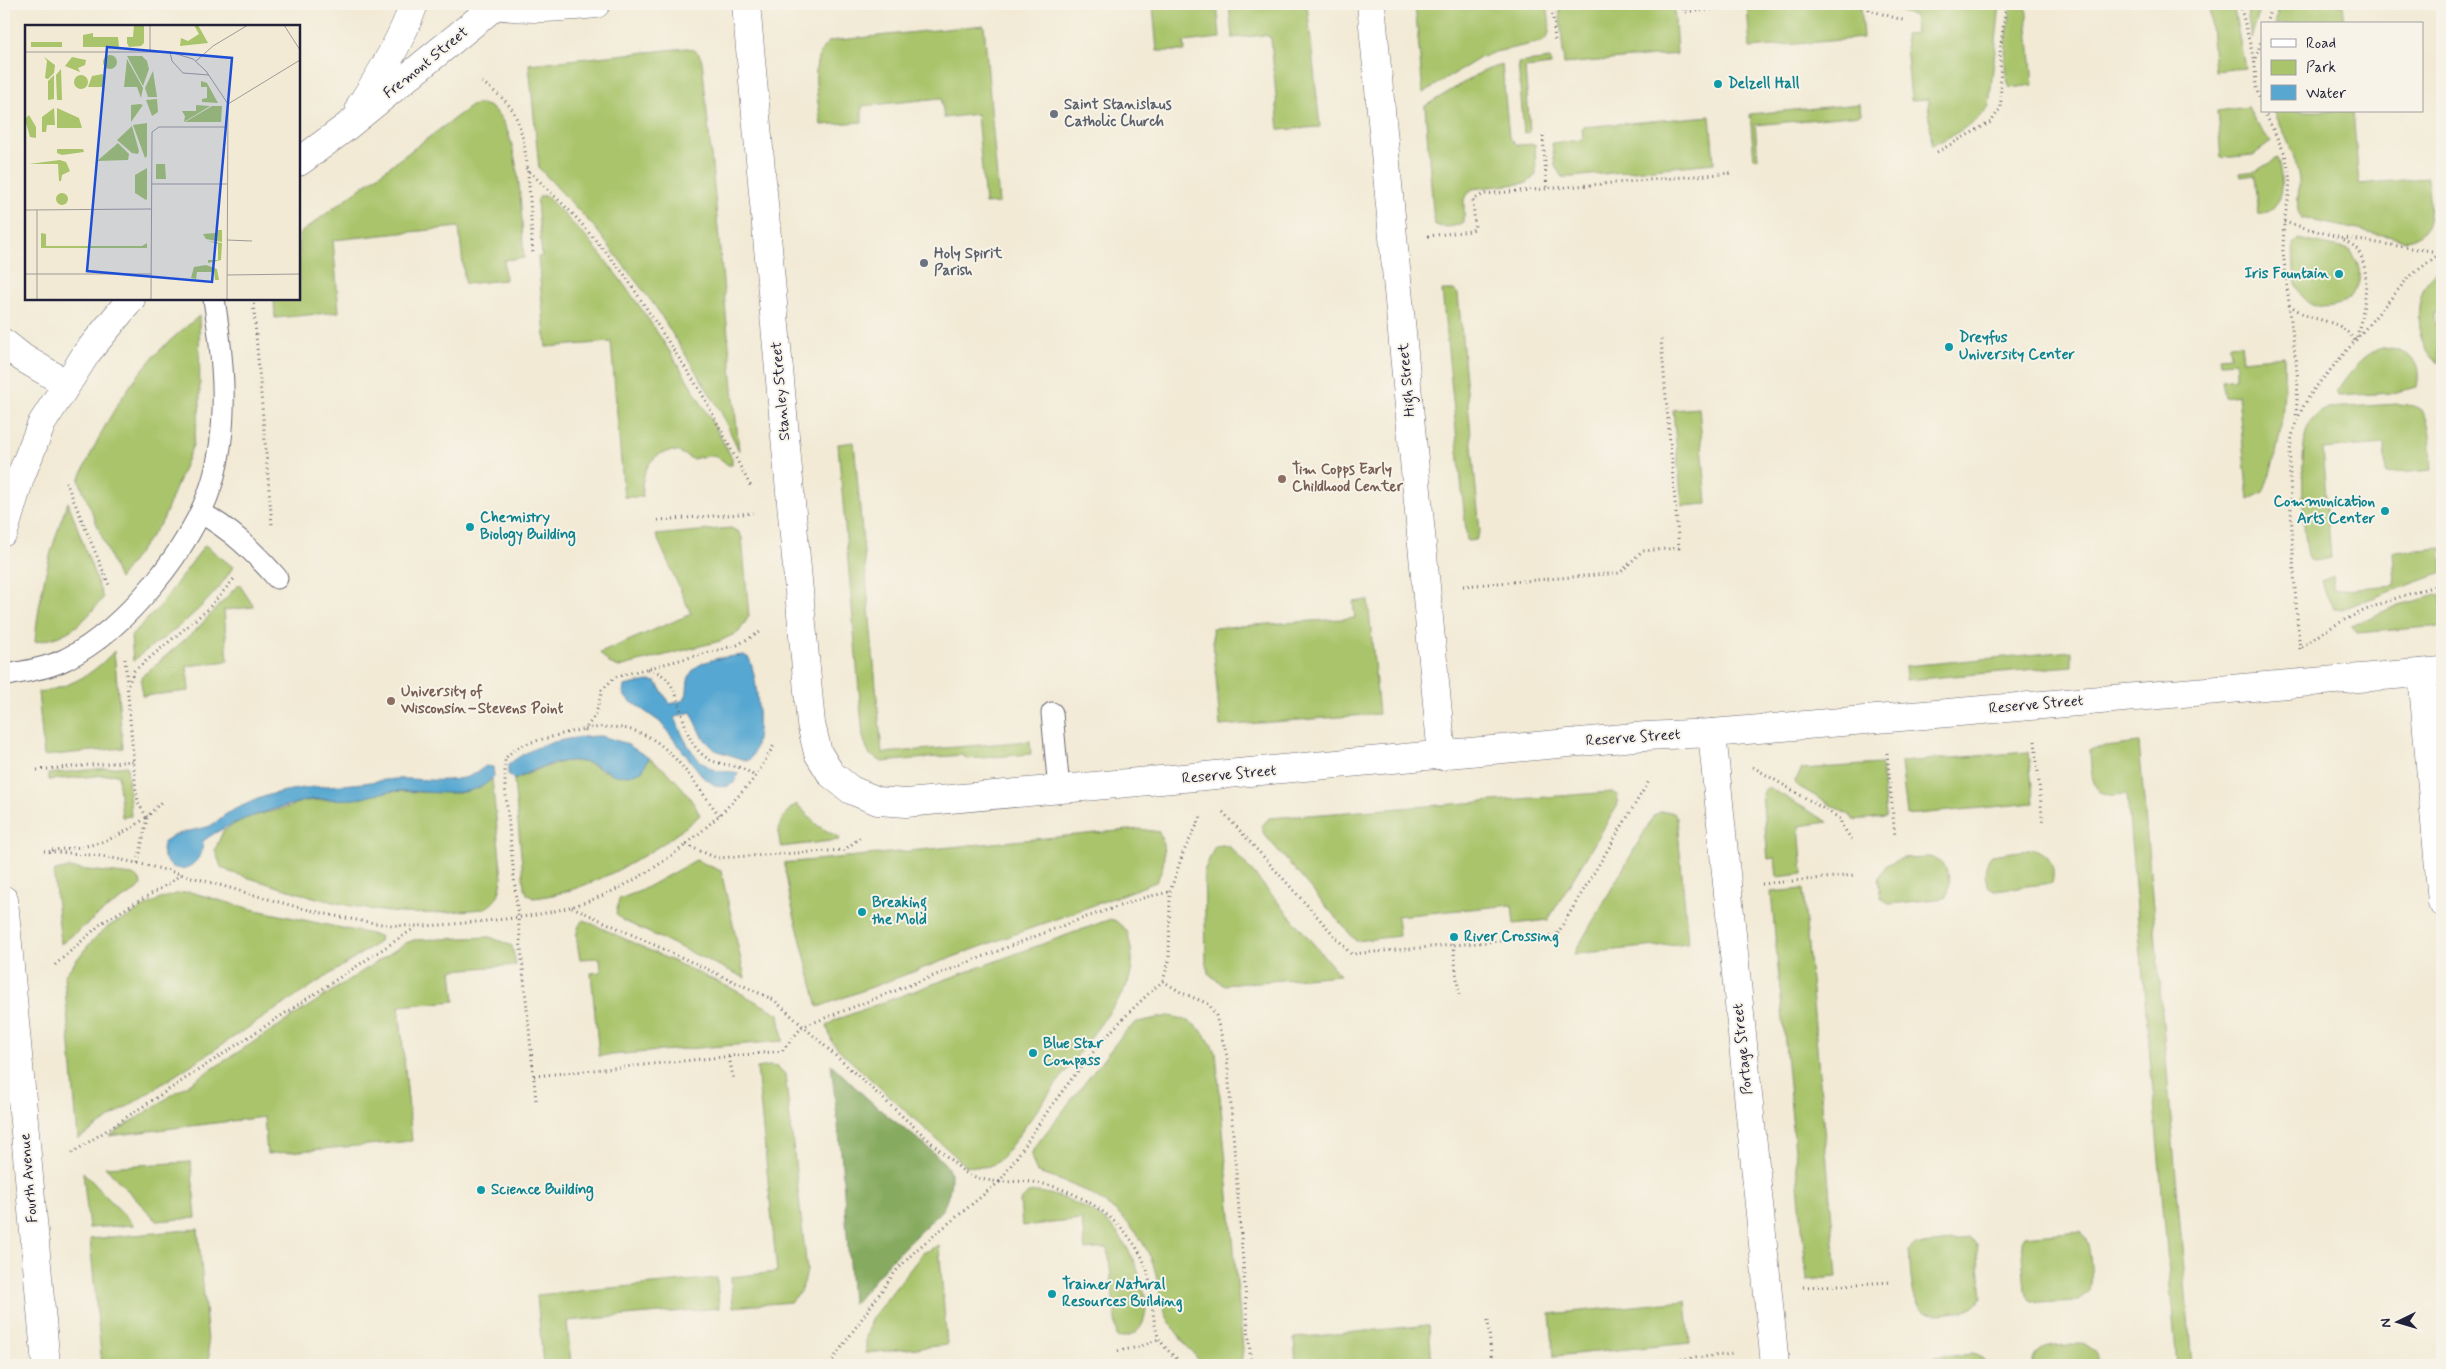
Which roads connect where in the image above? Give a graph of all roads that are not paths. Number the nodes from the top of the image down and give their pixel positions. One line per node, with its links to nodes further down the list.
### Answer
1 (414, 4): 6 (street)
2 (496, 4): 3 (street, Fremont Street); 6 (street, Fremont Street)
3 (596, 4)
4 (746, 4): 20 (street, Stanley Street)
5 (1371, 4): 19 (street, High Street)
6 (345, 128): 7 (street, Fremont Street)
7 (300, 161)
8 (130, 300): 11 (street)
9 (214, 300): 12 (lane)
10 (4, 343): 11 (street)
11 (67, 384): 13 (street)
12 (201, 513): 14 (lane); 16 (lane)
13 (4, 532)
14 (277, 578)
15 (2432, 672): 18 (street, Reserve Street); 23 (street)
16 (4, 676)
17 (1052, 713): 21 (lane)
18 (1712, 733): 19 (street, Reserve Street); 25 (street, Portage Street)
19 (1442, 756): 21 (street, Reserve Street)
20 (831, 774): 21 (street, Reserve Street)
21 (1059, 790)
22 (4, 900): 24 (street, Fourth Avenue)
23 (2442, 902)
24 (46, 1365)
25 (1775, 1365)

